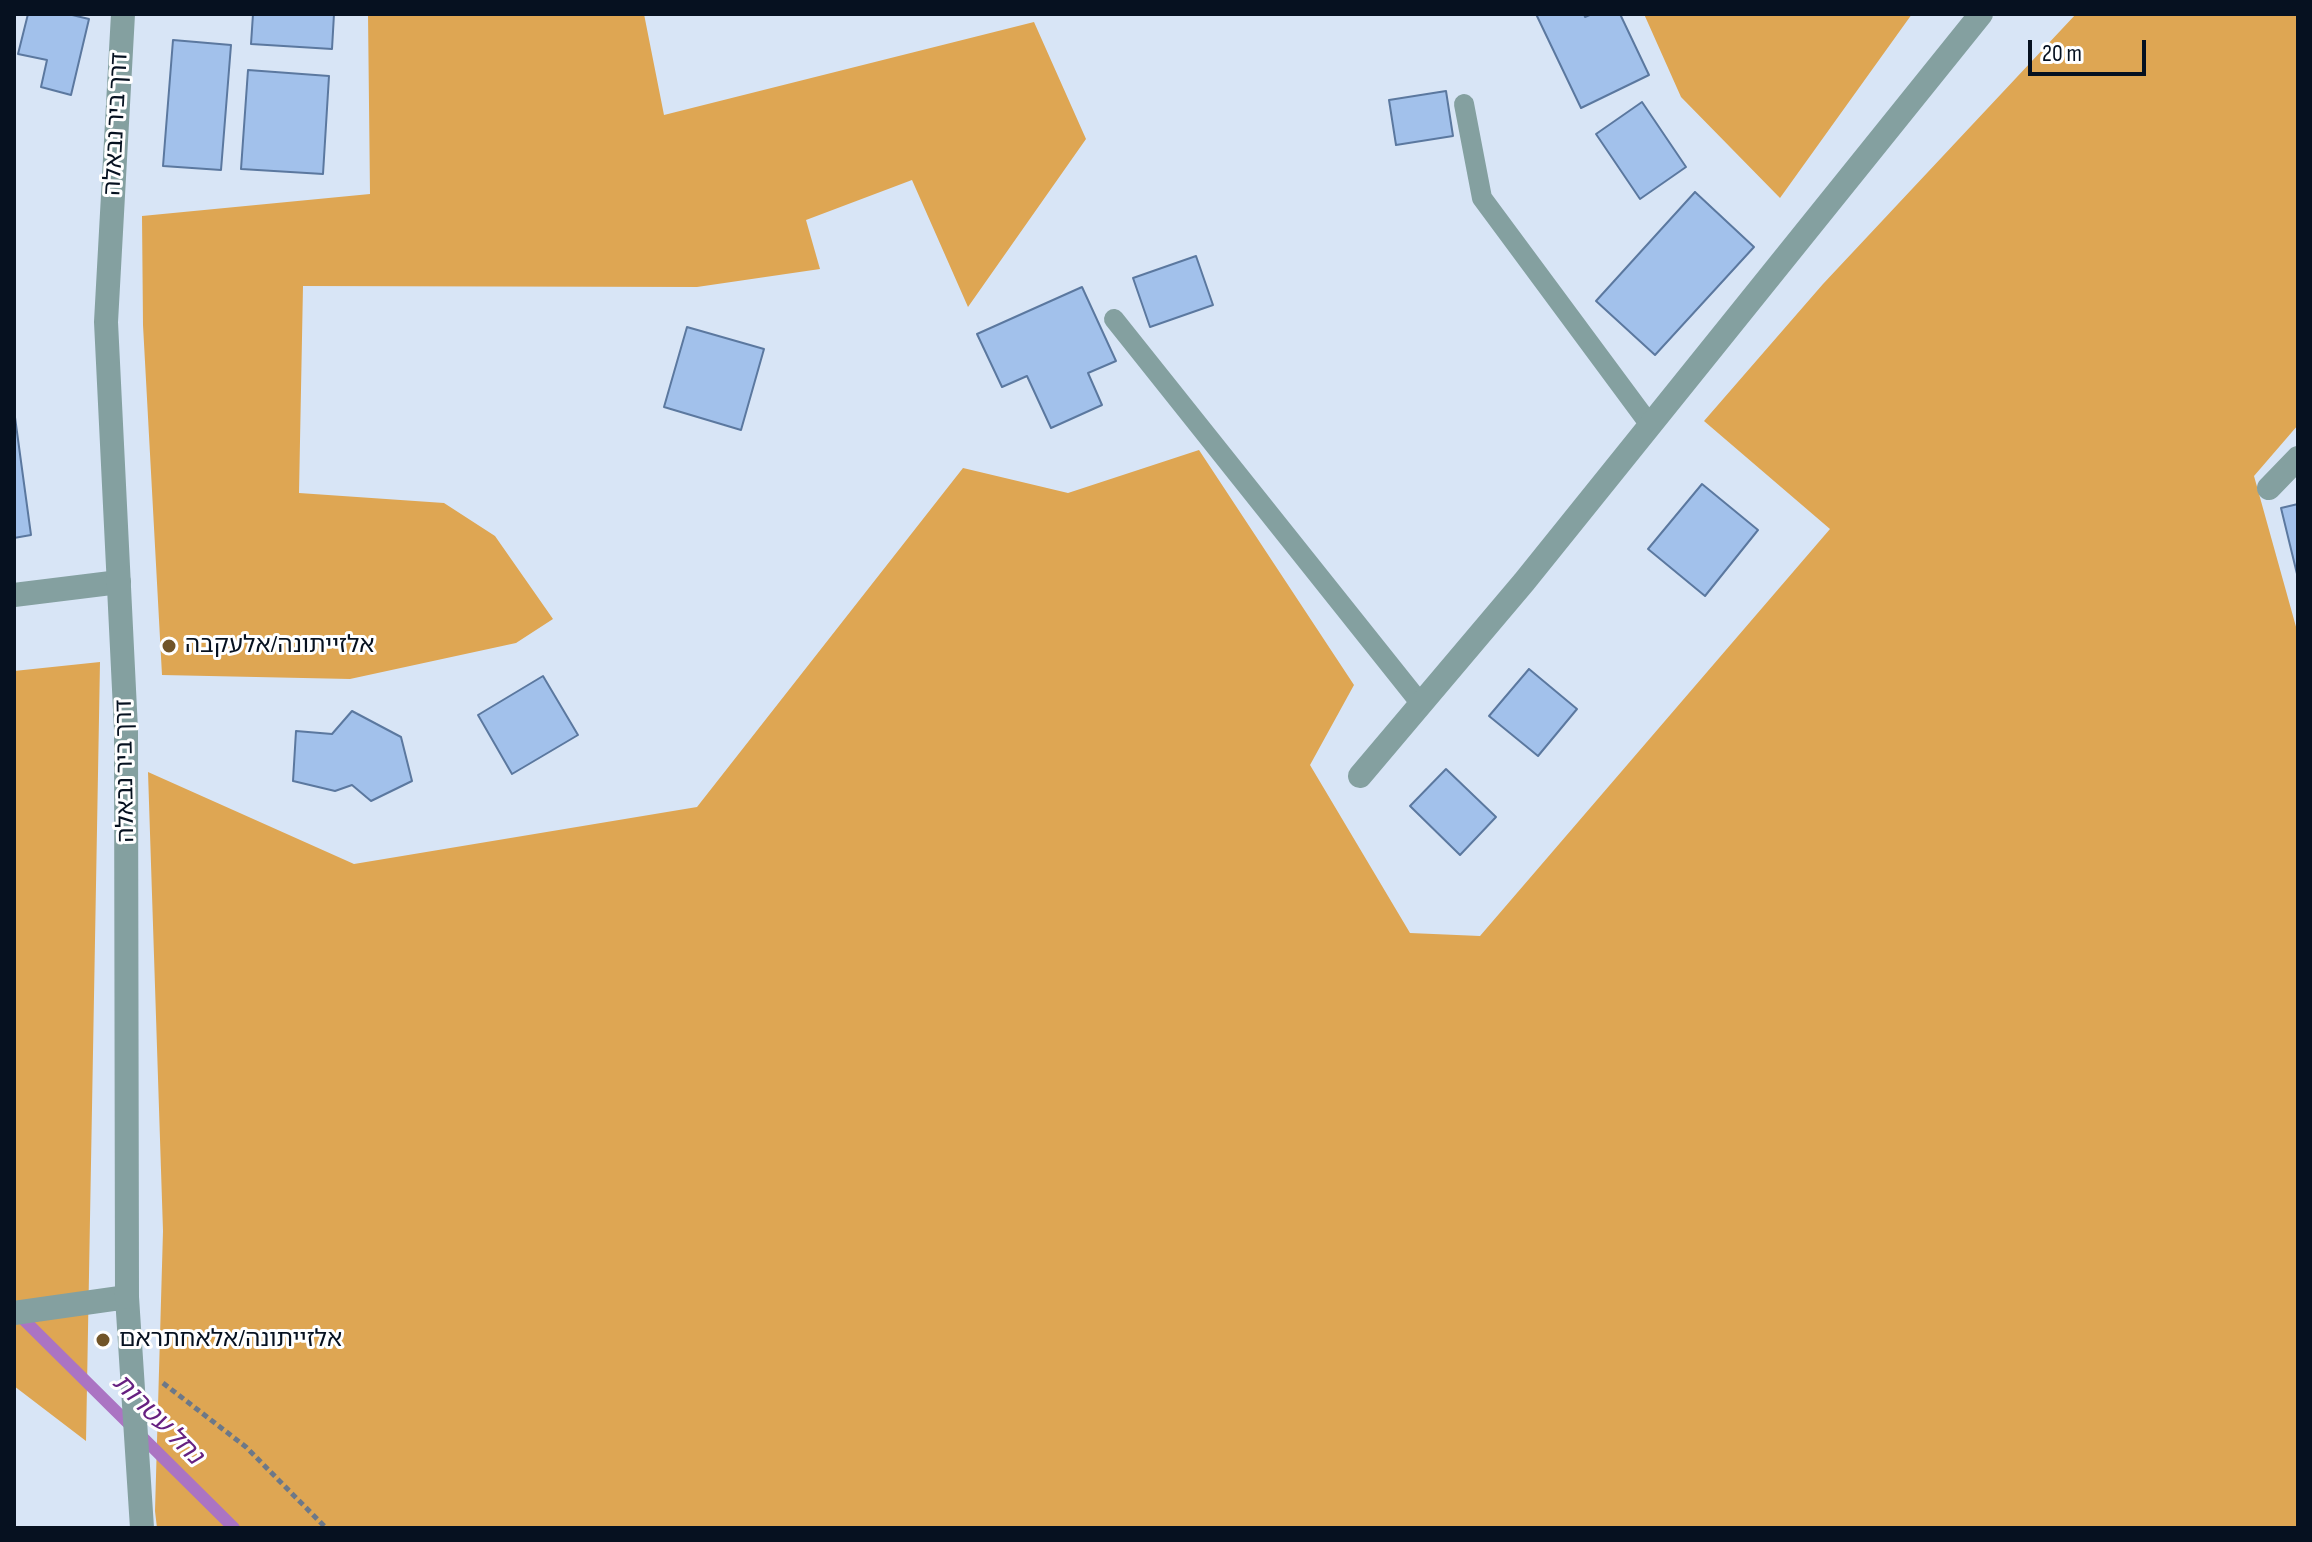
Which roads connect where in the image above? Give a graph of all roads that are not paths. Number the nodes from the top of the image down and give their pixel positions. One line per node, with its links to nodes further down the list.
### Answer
1 (123, 14): 8 (street, דרך ביר נבאלה)
2 (1981, 14): 5 (street)
3 (1464, 104): 5 (lane)
4 (1114, 319): 10 (lane)
5 (1650, 425): 10 (street)
6 (2298, 458): 7 (street)
7 (2269, 488)
8 (119, 582): 9 (street); 12 (street, דרך ביר נבאלה)
9 (14, 595)
10 (1421, 704): 11 (street)
11 (1360, 776)
12 (127, 1297): 13 (street); 14 (street, דרך ביר נבאלה)
13 (14, 1313)
14 (142, 1528)

